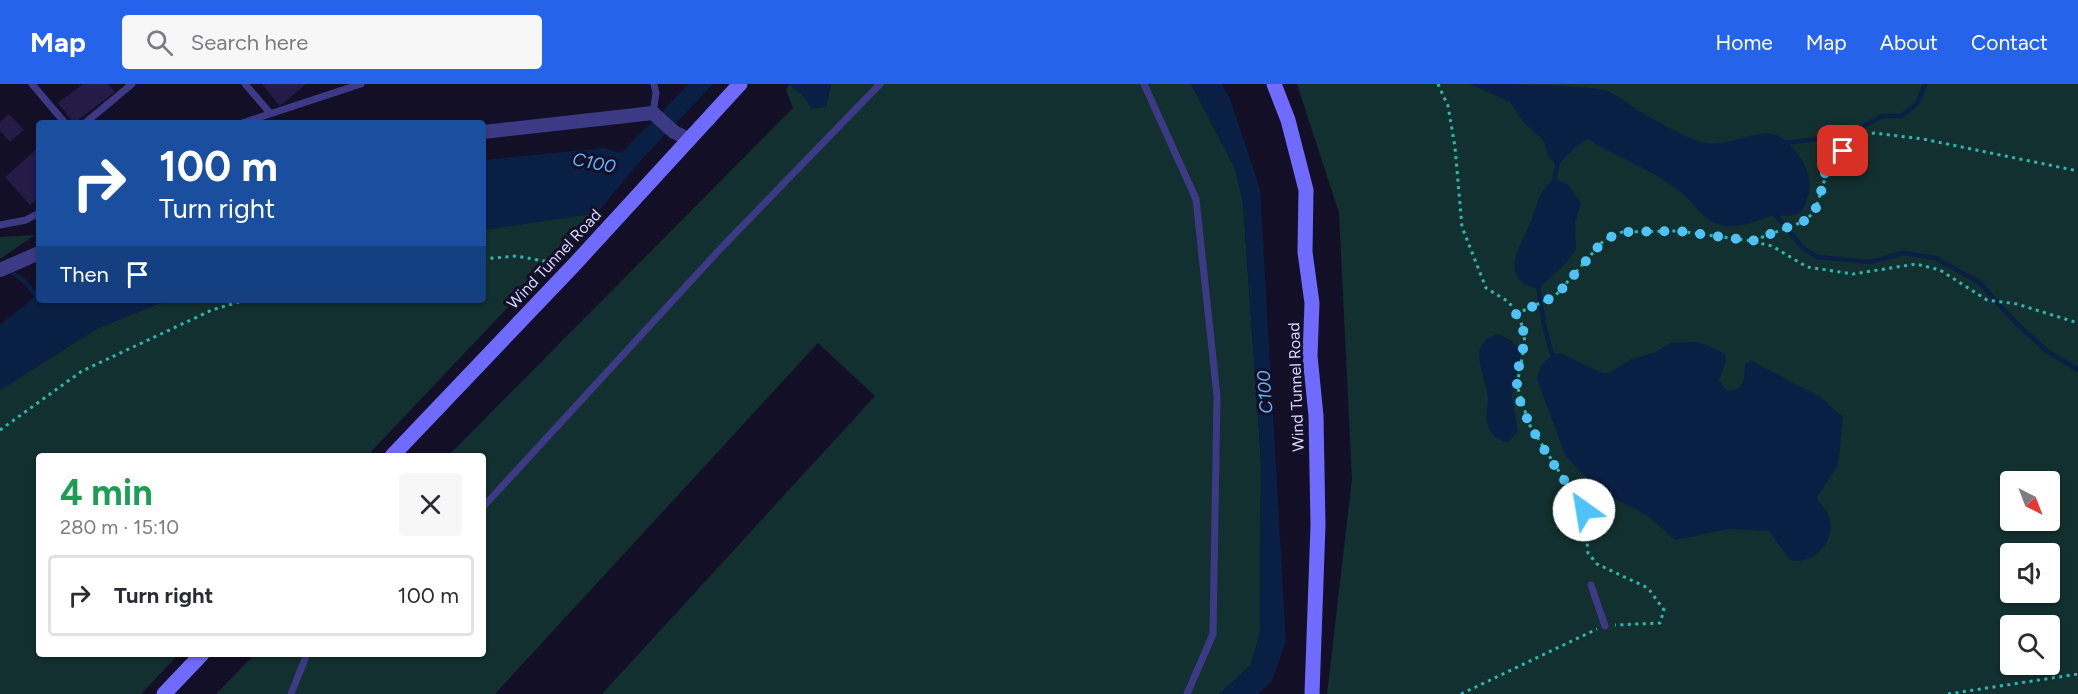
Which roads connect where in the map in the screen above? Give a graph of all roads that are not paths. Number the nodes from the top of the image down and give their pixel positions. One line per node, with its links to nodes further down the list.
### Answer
1 (32, 84): 12 (lane)
2 (132, 84): 13 (lane)
3 (245, 84): 10 (lane)
4 (361, 84): 10 (lane)
5 (654, 84): 11 (lane)
6 (740, 84): 16 (street, Wind Tunnel Road)
7 (880, 84): 22 (lane)
8 (1144, 84): 29 (lane)
9 (1274, 84): 30 (street, Wind Tunnel Road)
10 (270, 113): 14 (lane)
11 (654, 114): 15 (street); 16 (street)
12 (62, 120)
13 (89, 120)
14 (250, 120)
15 (486, 132)
16 (689, 140): 21 (street, Wind Tunnel Road)
17 (36, 214): 18 (lane)
18 (0, 225)
19 (36, 254): 20 (street)
20 (6, 266)
21 (395, 453)
22 (486, 504)
23 (1591, 585): 24 (lane)
24 (1605, 626)
25 (199, 657): 27 (street)
26 (306, 657): 28 (lane)
27 (164, 694)
28 (291, 694)
29 (1187, 694)
30 (1312, 694)

